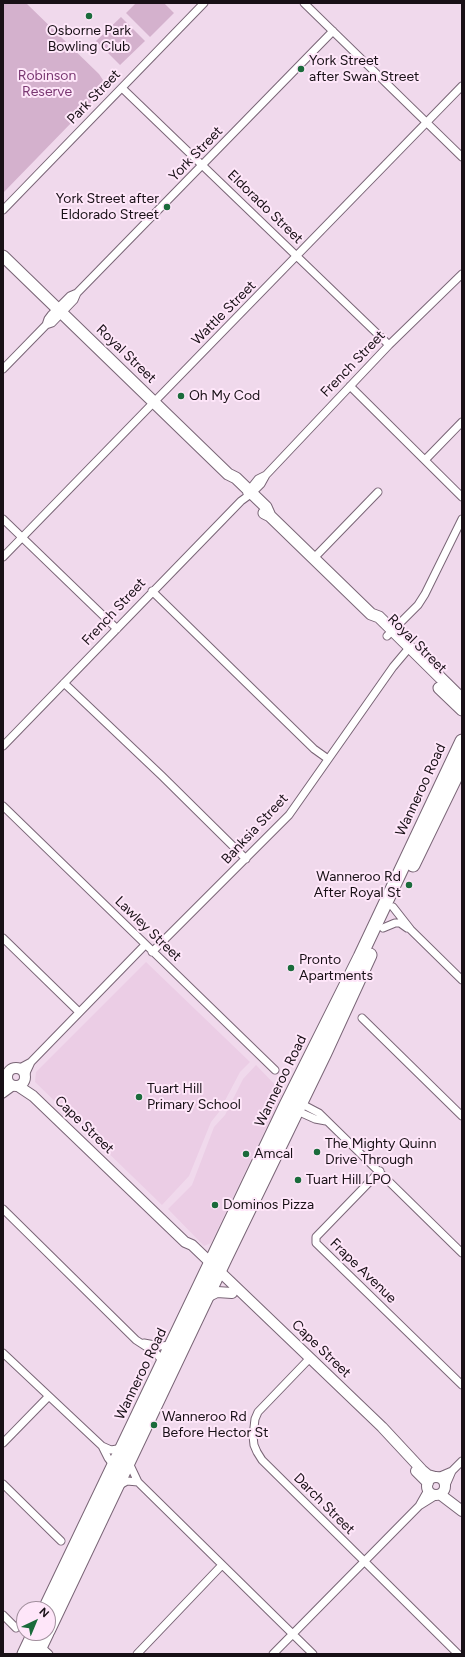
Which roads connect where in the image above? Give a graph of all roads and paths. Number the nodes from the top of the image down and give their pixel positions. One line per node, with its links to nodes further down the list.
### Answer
1 (204, 3): 5 (street, Park Street)
2 (307, 4): 3 (street)
3 (333, 31): 6 (street); 8 (street, York Street)
4 (462, 86): 6 (street, Wattle Street)
5 (122, 88): 8 (street, Eldorado Street); 9 (street, Park Street)
6 (427, 122): 7 (street); 11 (street, Wattle Street)
7 (462, 156)
8 (203, 166): 11 (street, Eldorado Street); 13 (street, York Street)
9 (3, 210)
10 (3, 256): 13 (main road, Royal Street)
11 (297, 257): 14 (street, Eldorado Street); 17 (street, Wattle Street)
12 (462, 274): 14 (street, French Street)
13 (59, 311): 15 (street, York Street); 17 (main road, Royal Street)
14 (390, 345): 16 (street, French Street)
15 (3, 369)
16 (350, 386): 19 (street); 21 (street, French Street)
17 (154, 402): 21 (main road, Royal Street); 25 (street, Wattle Street)
18 (462, 422): 19 (street)
19 (425, 460): 22 (street)
20 (378, 492): 27 (street)
21 (248, 493): 27 (main road, Royal Street); 28 (street, French Street)
22 (462, 497)
23 (3, 518): 25 (street)
24 (462, 519): 30 (street)
25 (22, 537): 26 (street, Wattle Street); 29 (street)
26 (3, 557)
27 (314, 558): 30 (main road, Royal Street)
28 (152, 591): 29 (street, French Street); 37 (street)
29 (117, 629): 32 (street, French Street)
30 (390, 633): 31 (main road, Royal Street)
31 (409, 653): 33 (main road, Royal Street); 34 (main road, Royal Street); 37 (street, Banksia Street)
32 (64, 683): 36 (street, French Street); 40 (street)
33 (462, 699)
34 (462, 710)
35 (462, 741): 54 (highway, Wanneroo Road)
36 (3, 746)
37 (328, 759): 40 (street, Banksia Street)
38 (462, 764): 41 (highway, Wanneroo Road)
39 (3, 806): 45 (street, Lawley Street)
40 (246, 859): 46 (street, Banksia Street)
41 (393, 907): 42 (highway, Wanneroo Road); 43 (street)
42 (383, 928): 43 (street); 54 (highway, Wanneroo Road)
43 (411, 930): 47 (street)
44 (3, 938): 48 (street)
45 (145, 945): 46 (street, Lawley Street); 48 (street)
46 (152, 952): 51 (street, Lawley Street)
47 (462, 980)
48 (79, 1012): 52 (street)
49 (362, 1018): 55 (street)
50 (3, 1064): 52 (street)
51 (275, 1070)
52 (13, 1078): 53 (street); 62 (street, Cape Street)
53 (3, 1094)
54 (293, 1104): 56 (highway, Wanneroo Road); 57 (street); 58 (highway, Wanneroo Road)
55 (462, 1116)
56 (290, 1125): 58 (highway); 59 (highway, Wanneroo Road)
57 (380, 1171): 64 (street); 73 (street, Frape Avenue)
58 (254, 1174): 60 (highway, Wanneroo Road)
59 (262, 1184): 60 (highway); 65 (highway, Wanneroo Road)
60 (237, 1208): 63 (highway, Wanneroo Road)
61 (3, 1209): 68 (street)
62 (189, 1245): 63 (street); 65 (street, Cape Street)
63 (218, 1248): 65 (highway, Wanneroo Road)
64 (462, 1253)
65 (213, 1271): 66 (street, Cape Street); 67 (highway, Wanneroo Road); 69 (highway, Wanneroo Road); 71 (street, Cape Street)
66 (232, 1294): 67 (street); 71 (street, Cape Street)
67 (207, 1297): 79 (highway, Wanneroo Road)
68 (136, 1340): 69 (street); 72 (street)
69 (173, 1345): 72 (highway, Wanneroo Road)
70 (3, 1353): 74 (street)
71 (308, 1360): 85 (street, Cape Street); 88 (street, Darch Street)
72 (164, 1363): 77 (highway, Wanneroo Road)
73 (462, 1385)
74 (48, 1397): 75 (street); 76 (street)
75 (3, 1443)
76 (102, 1446): 77 (street); 80 (street)
77 (123, 1447): 80 (highway, Wanneroo Road)
78 (462, 1461): 81 (street)
79 (129, 1463): 82 (street); 84 (highway, Wanneroo Road)
80 (114, 1466): 90 (highway, Wanneroo Road)
81 (452, 1471): 85 (street); 85 (street)
82 (138, 1482): 84 (street); 89 (street)
83 (3, 1484): 87 (street)
84 (117, 1486): 91 (highway, Wanneroo Road)
85 (437, 1486): 86 (street, Cape Street); 88 (street)
86 (461, 1510)
87 (61, 1541)
88 (364, 1562): 94 (street); 98 (street, Darch Street)
89 (222, 1565): 94 (street); 95 (street)
90 (49, 1601)
91 (56, 1613)
92 (3, 1615): 93 (street)
93 (16, 1628)
94 (292, 1634): 96 (street); 97 (street)
95 (137, 1654)
96 (273, 1654)
97 (313, 1654)
98 (458, 1654)

